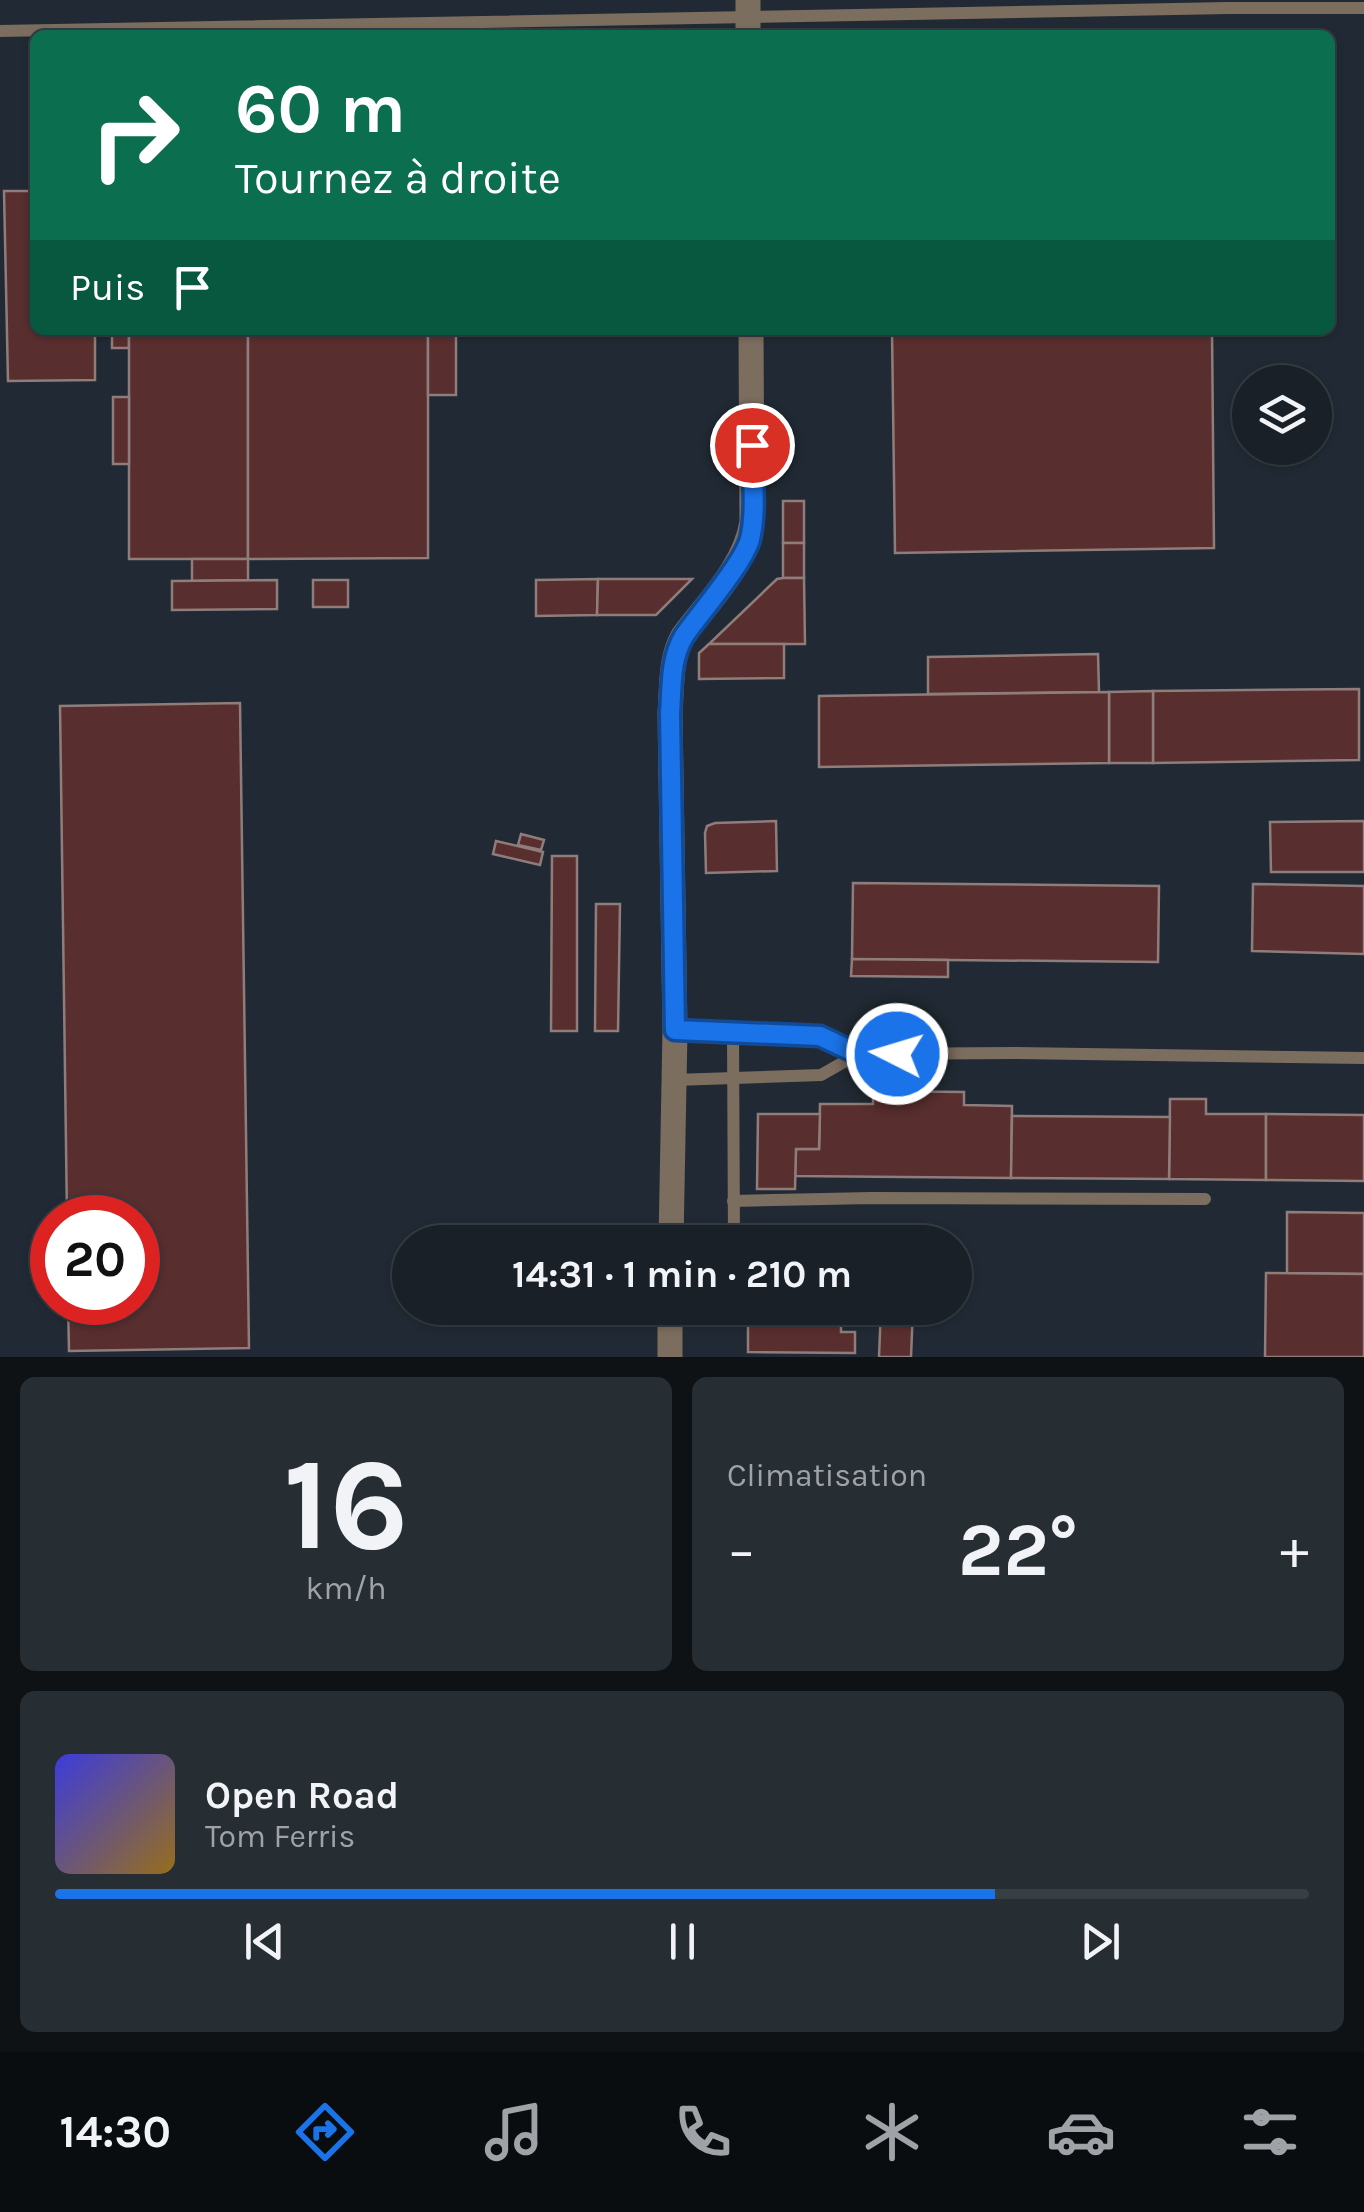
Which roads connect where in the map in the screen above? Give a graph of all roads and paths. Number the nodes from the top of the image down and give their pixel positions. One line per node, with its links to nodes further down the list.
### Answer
1 (1364, 8): 2 (lane)
2 (748, 18): 3 (lane)
3 (0, 30)
4 (751, 335): 5 (street)
5 (675, 1030): 6 (lane); 10 (street)
6 (732, 1033): 7 (lane); 9 (lane)
7 (858, 1054): 8 (lane); 9 (lane)
8 (1364, 1058)
9 (732, 1079): 10 (lane); 12 (lane)
10 (674, 1080): 13 (street)
11 (1205, 1199): 12 (lane)
12 (733, 1201): 14 (lane)
13 (671, 1225)
14 (734, 1225)
15 (670, 1325): 16 (street)
16 (670, 1357)

